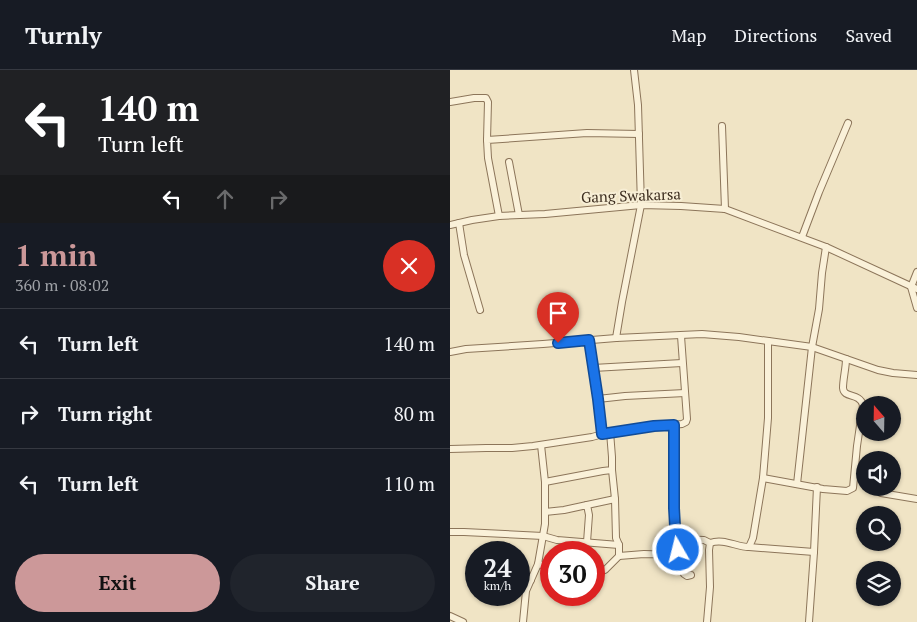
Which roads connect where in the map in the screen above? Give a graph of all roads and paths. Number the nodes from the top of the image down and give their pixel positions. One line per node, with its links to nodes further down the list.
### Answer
1 (634, 70): 5 (street)
2 (450, 102): 6 (street)
3 (848, 123): 14 (street)
4 (722, 126): 9 (street)
5 (639, 134): 6 (street); 8 (street)
6 (487, 140): 11 (street)
7 (509, 162): 10 (street)
8 (641, 205): 9 (street, Gang Swakarsa); 10 (street, Gang Swakarsa); 21 (street)
9 (725, 209): 14 (street, Gang Swakarsa)
10 (519, 215): 11 (street, Gang Swakarsa)
11 (499, 216): 12 (street, Gang Swakarsa)
12 (459, 223): 13 (street, Gang Swakarsa); 19 (street)
13 (450, 224)
14 (802, 237): 15 (street, Gang Swakarsa)
15 (826, 247): 17 (street, Gang Swakarsa); 24 (street)
16 (917, 272): 17 (street)
17 (914, 288): 18 (street)
18 (917, 308)
19 (480, 310)
20 (681, 336): 21 (street); 23 (street); 27 (street)
21 (616, 338): 22 (street)
22 (589, 340): 25 (street); 28 (street)
23 (768, 342): 24 (street); 38 (street)
24 (812, 347): 26 (street); 40 (street)
25 (450, 352)
26 (846, 359): 29 (street); 41 (street)
27 (682, 363): 28 (street); 30 (street)
28 (593, 368): 31 (street)
29 (917, 375)
30 (685, 393): 31 (street); 32 (street)
31 (598, 399): 34 (street)
32 (674, 425): 33 (street); 49 (street)
33 (610, 432): 34 (street); 37 (street)
34 (602, 434): 35 (street)
35 (541, 445): 36 (street); 39 (street)
36 (450, 449)
37 (612, 470): 39 (street); 44 (street)
38 (763, 478): 40 (street); 55 (street)
39 (545, 482): 46 (street)
40 (797, 484): 41 (street)
41 (817, 487): 56 (street)
42 (899, 496): 43 (street)
43 (917, 499)
44 (615, 500): 45 (street); 54 (street)
45 (587, 505): 46 (street); 51 (street)
46 (545, 512): 48 (street)
47 (450, 532): 48 (street)
48 (543, 536): 50 (street); 59 (street)
49 (679, 539): 52 (street); 57 (street)
50 (572, 541)
51 (587, 541)
52 (710, 542): 55 (street); 66 (street)
53 (605, 544): 54 (street)
54 (619, 545): 58 (street)
55 (749, 547): 56 (street)
56 (814, 552): 67 (street)
57 (677, 555): 58 (street); 61 (street)
58 (619, 556): 60 (street)
59 (538, 564): 62 (street)
60 (605, 570)
61 (691, 575)
62 (531, 580): 65 (street)
63 (450, 616): 64 (street)
64 (463, 622)
65 (523, 622)
66 (707, 622)
67 (808, 622)

